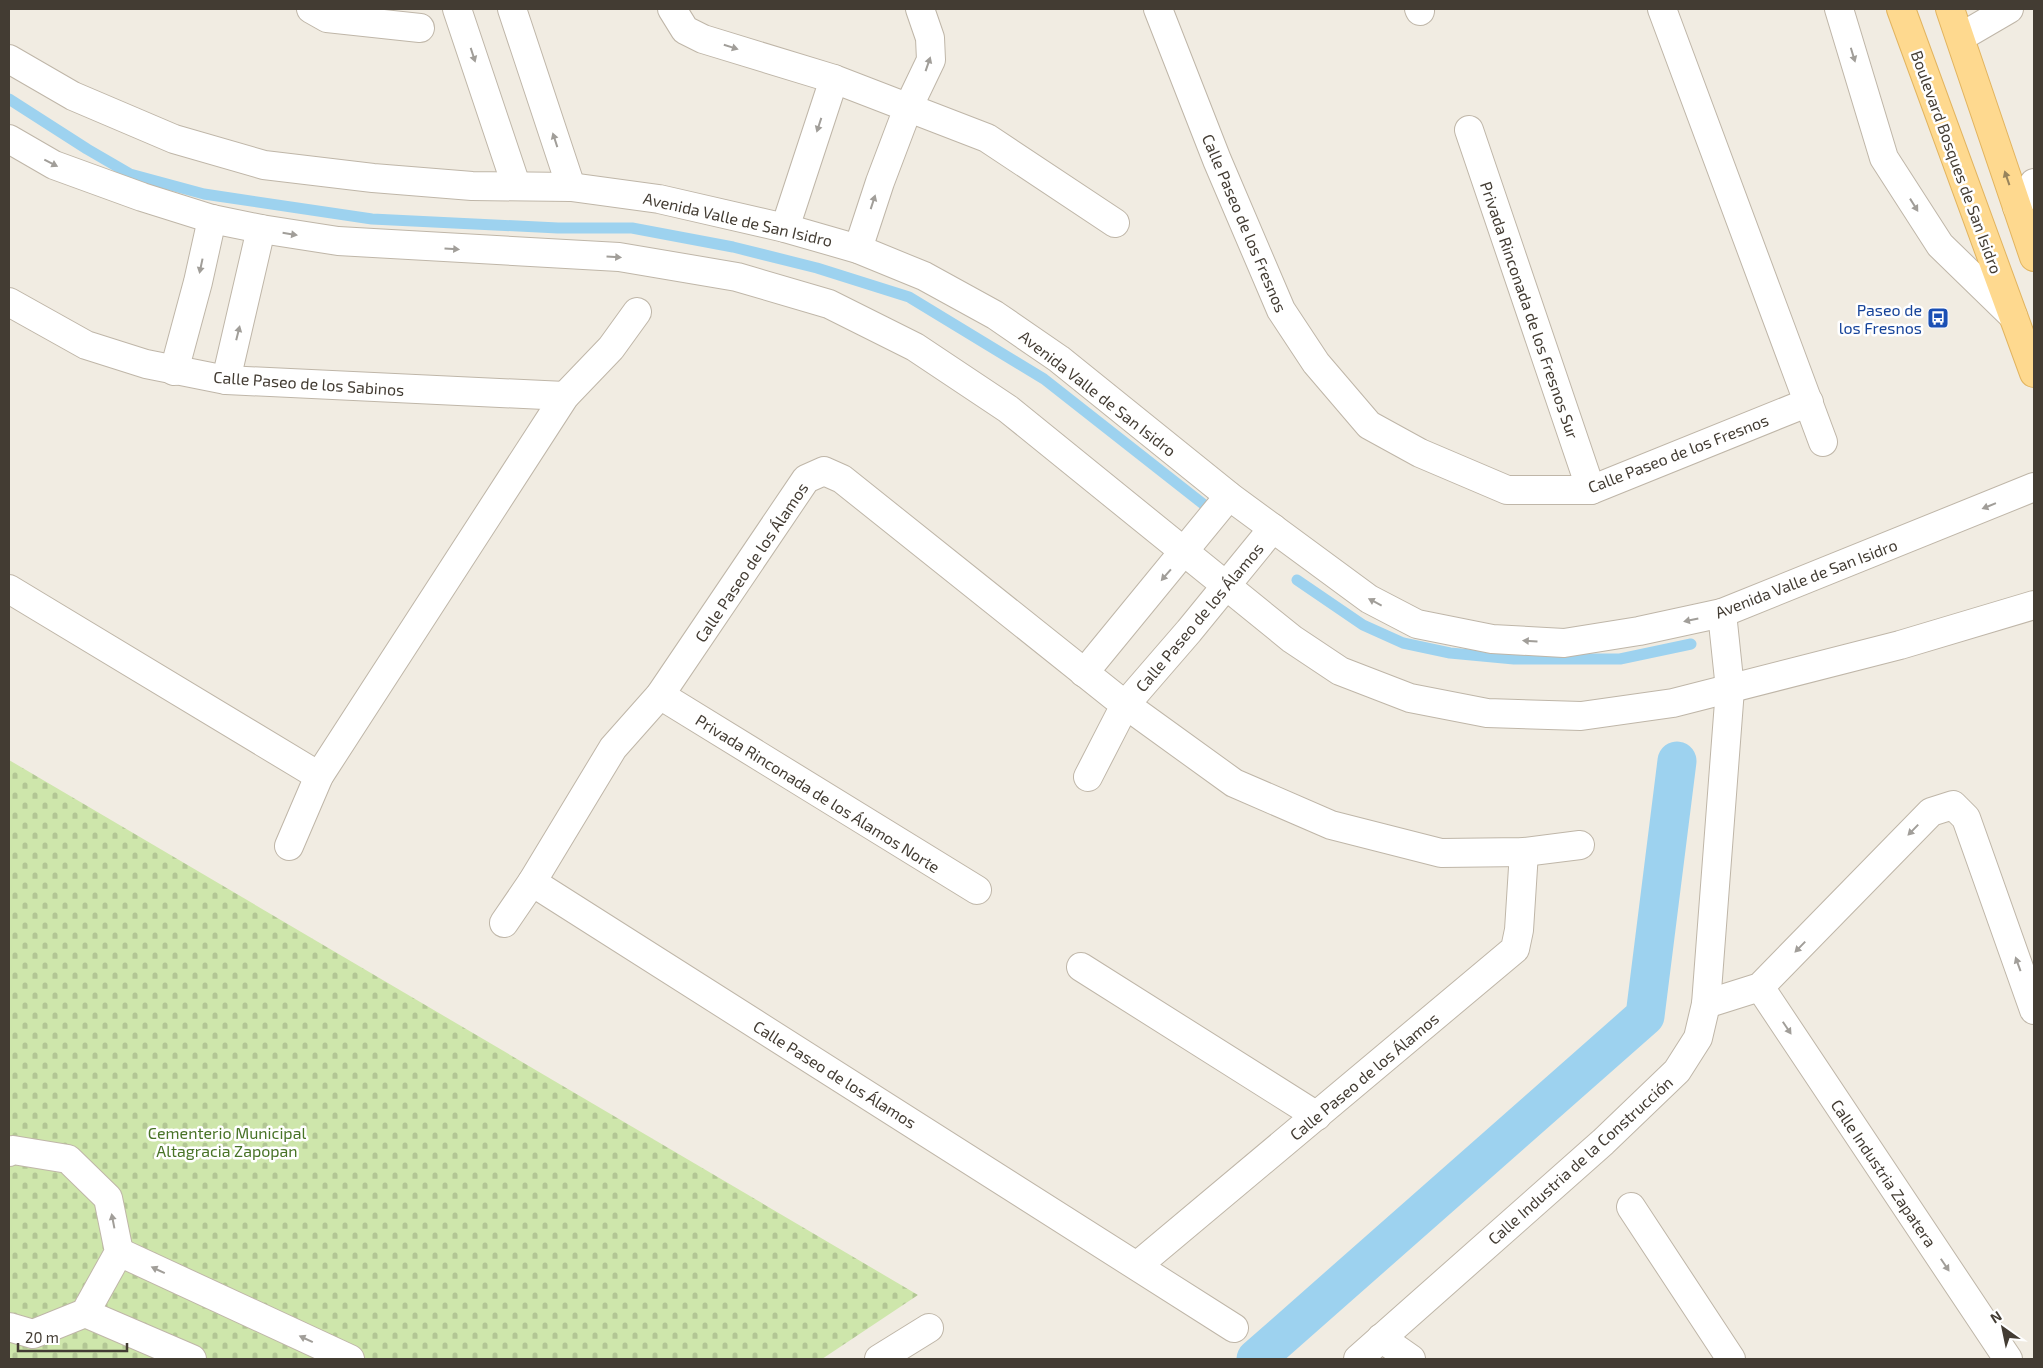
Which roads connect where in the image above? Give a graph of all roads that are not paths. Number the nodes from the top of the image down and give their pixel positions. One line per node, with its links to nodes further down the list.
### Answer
1 (311, 9): 12 (street)
2 (458, 9): 20 (street, one-way to 20)
3 (512, 9): 21 (street, one-way to 3)
4 (920, 9): 16 (street, one-way to 4)
5 (1158, 9): 39 (street, Calle Paseo de los Fresnos)
6 (1662, 9): 36 (street)
7 (1839, 9): 31 (street, Boulevard Bosques de San Isidro, one-way to 31)
8 (1900, 9): 31 (main road, Boulevard Bosques de San Isidro)
9 (1950, 9): 13 (main road)
10 (2009, 9): 13 (street)
11 (678, 20): 15 (street, one-way to 15)
12 (420, 28)
13 (1960, 37): 22 (main road, one-way to 13)
14 (9, 59): 20 (street, Avenida Valle de San Isidro)
15 (834, 79): 16 (street); 25 (street, one-way to 25)
16 (908, 108): 24 (street); 27 (street, one-way to 16)
17 (1469, 130): 39 (street, Privada Rinconada de los Fresnos Sur)
18 (9, 139): 23 (street, one-way to 23)
19 (2034, 183): 22 (street)
20 (516, 185): 21 (street, Avenida Valle de San Isidro)
21 (570, 187): 25 (street, Avenida Valle de San Isidro)
22 (2017, 207): 28 (main road)
23 (212, 219): 26 (street); 32 (street, one-way to 32)
24 (1115, 223)
25 (785, 228): 27 (street, Avenida Valle de San Isidro)
26 (261, 229): 34 (street, one-way to 26); 42 (street, one-way to 42)
27 (858, 249): 40 (street, Avenida Valle de San Isidro)
28 (2034, 257)
29 (9, 302): 32 (street, Calle Paseo de los Sabinos)
30 (636, 312): 35 (street)
31 (2013, 316): 33 (main road, Boulevard Bosques de San Isidro)
32 (174, 371): 34 (street, Calle Paseo de los Sabinos)
33 (2034, 373)
34 (226, 380): 35 (street, Calle Paseo de los Sabinos)
35 (565, 396): 51 (street)
36 (1809, 402): 37 (street); 39 (street, Calle Paseo de los Fresnos)
37 (1823, 442)
38 (2034, 488): 46 (street, Avenida Valle de San Isidro, one-way to 46)
39 (1591, 490)
40 (1230, 496): 41 (street, Avenida Valle de San Isidro); 42 (street)
41 (1272, 528): 43 (street, Calle Paseo de los Álamos); 46 (street, Avenida Valle de San Isidro, one-way to 41)
42 (1184, 553): 43 (street); 47 (street, one-way to 47)
43 (1226, 586): 48 (street); 50 (street, Calle Paseo de los Álamos)
44 (9, 589): 51 (street)
45 (2034, 605): 48 (street)
46 (1722, 614): 48 (street, Calle Industria de la Construcción)
47 (1084, 673): 49 (street, Calle Paseo de los Álamos); 50 (street, Calle Paseo de los Álamos)
48 (1730, 689): 61 (street, Calle Industria de la Construcción)
49 (660, 695): 56 (street, Calle Paseo de los Álamos); 57 (street, Privada Rinconada de los Álamos Norte)
50 (1125, 705): 52 (street); 55 (street, Calle Paseo de los Álamos)
51 (319, 776): 54 (street)
52 (1088, 777)
53 (1580, 845): 55 (street, Calle Paseo de los Álamos)
54 (289, 846)
55 (1524, 852): 63 (street, Calle Paseo de los Álamos)
56 (532, 882): 58 (street, Calle Paseo de los Álamos); 67 (street, Calle Paseo de los Álamos)
57 (977, 890)
58 (504, 923)
59 (1081, 967): 63 (street)
60 (1760, 987): 61 (street); 62 (street, one-way to 60); 79 (street, Calle Industria Zapatera, one-way to 79)
61 (1706, 1004): 72 (street, Calle Industria de la Construcción)
62 (2034, 1010)
63 (1317, 1116): 67 (street, Calle Paseo de los Álamos)
64 (9, 1152): 66 (street, one-way to 64)
65 (1630, 1207): 78 (street)
66 (119, 1252): 68 (street); 74 (street, one-way to 66)
67 (1138, 1265): 71 (street, Calle Paseo de los Álamos)
68 (85, 1313): 69 (street); 73 (street)
69 (9, 1328)
70 (929, 1328): 75 (street)
71 (1234, 1328)
72 (1381, 1338): 76 (street, Calle Industria de la Construcción); 77 (street)
73 (192, 1359)
74 (350, 1359)
75 (879, 1359)
76 (1358, 1359)
77 (1411, 1359)
78 (1731, 1359)
79 (2008, 1359)

